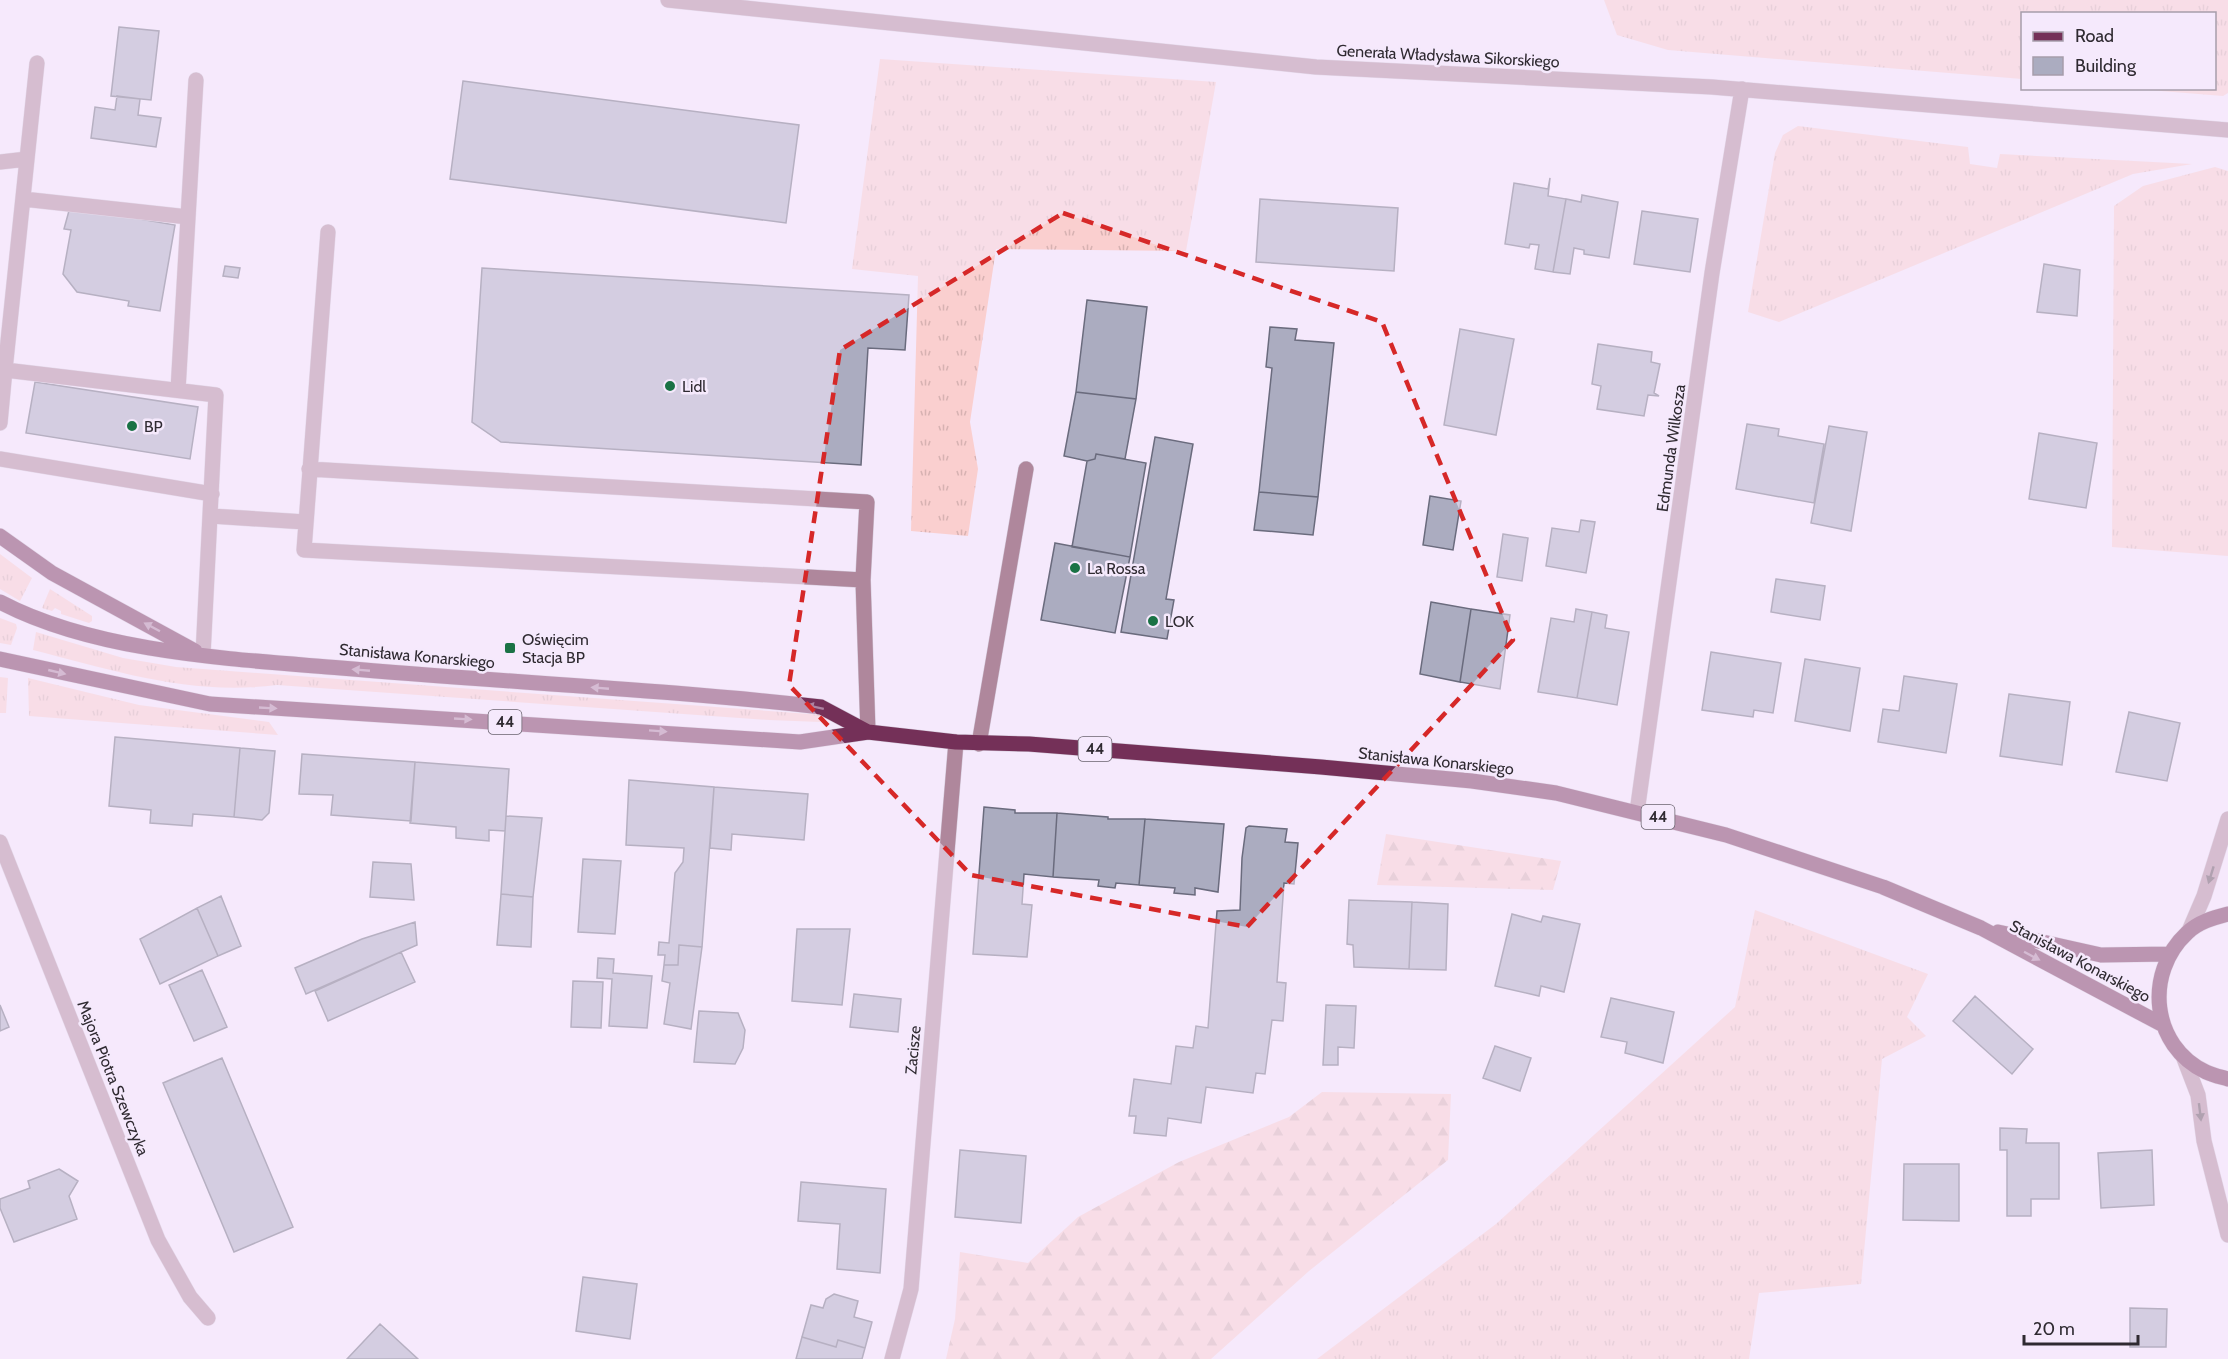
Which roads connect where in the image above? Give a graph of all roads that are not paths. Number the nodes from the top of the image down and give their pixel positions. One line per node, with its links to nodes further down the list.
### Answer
1 (668, 0): 4 (street, Generała Władysława Sikorskiego)
2 (37, 63): 6 (street)
3 (196, 80): 9 (street)
4 (1742, 89): 5 (street, Generała Władysława Sikorskiego); 28 (street, Edmunda Wilkosza)
5 (2228, 130)
6 (27, 159): 7 (street); 8 (street)
7 (0, 162)
8 (23, 199): 9 (street); 11 (street)
9 (188, 217): 12 (street)
10 (328, 232): 15 (street)
11 (5, 370): 12 (street); 13 (street)
12 (178, 390): 17 (street)
13 (0, 423)
14 (0, 459): 17 (street)
15 (309, 469): 19 (street); 21 (street)
16 (1026, 469): 27 (street)
17 (212, 494): 18 (street)
18 (211, 516): 19 (street); 23 (street)
19 (305, 522): 21 (street)
20 (0, 536): 23 (main road, one-way to 20)
21 (863, 580): 25 (street)
22 (0, 602): 23 (main road, Stanisława Konarskiego / 44)
23 (203, 655): 25 (main road, Stanisława Konarskiego / 44, one-way to 23)
24 (0, 659): 25 (main road, Stanisława Konarskiego / 44, one-way to 25)
25 (868, 732): 26 (main road, Stanisława Konarskiego / 44)
26 (956, 742): 27 (main road, Stanisława Konarskiego / 44); 40 (street, Zacisze)
27 (979, 744): 28 (main road, Stanisława Konarskiego / 44)
28 (1637, 812): 32 (main road, Stanisława Konarskiego / 44)
29 (2228, 819): 33 (street, one-way to 33)
30 (0, 842): 39 (street, Majora Piotra Szewczyka)
31 (2228, 914): 33 (main road, Stanisława Konarskiego / 44)
32 (1981, 928): 34 (main road, Stanisława Konarskiego / 44); 35 (main road, Stanisława Konarskiego / 44, one-way to 35)
33 (2189, 931): 34 (main road, Stanisława Konarskiego / 44)
34 (2169, 954): 35 (main road, Stanisława Konarskiego / 44)
35 (2163, 1025): 36 (main road, Stanisława Konarskiego / 44)
36 (2183, 1056): 37 (main road, Stanisława Konarskiego / 44); 38 (street, one-way to 38)
37 (2228, 1079)
38 (2228, 1235)
39 (208, 1318)
40 (892, 1359)

